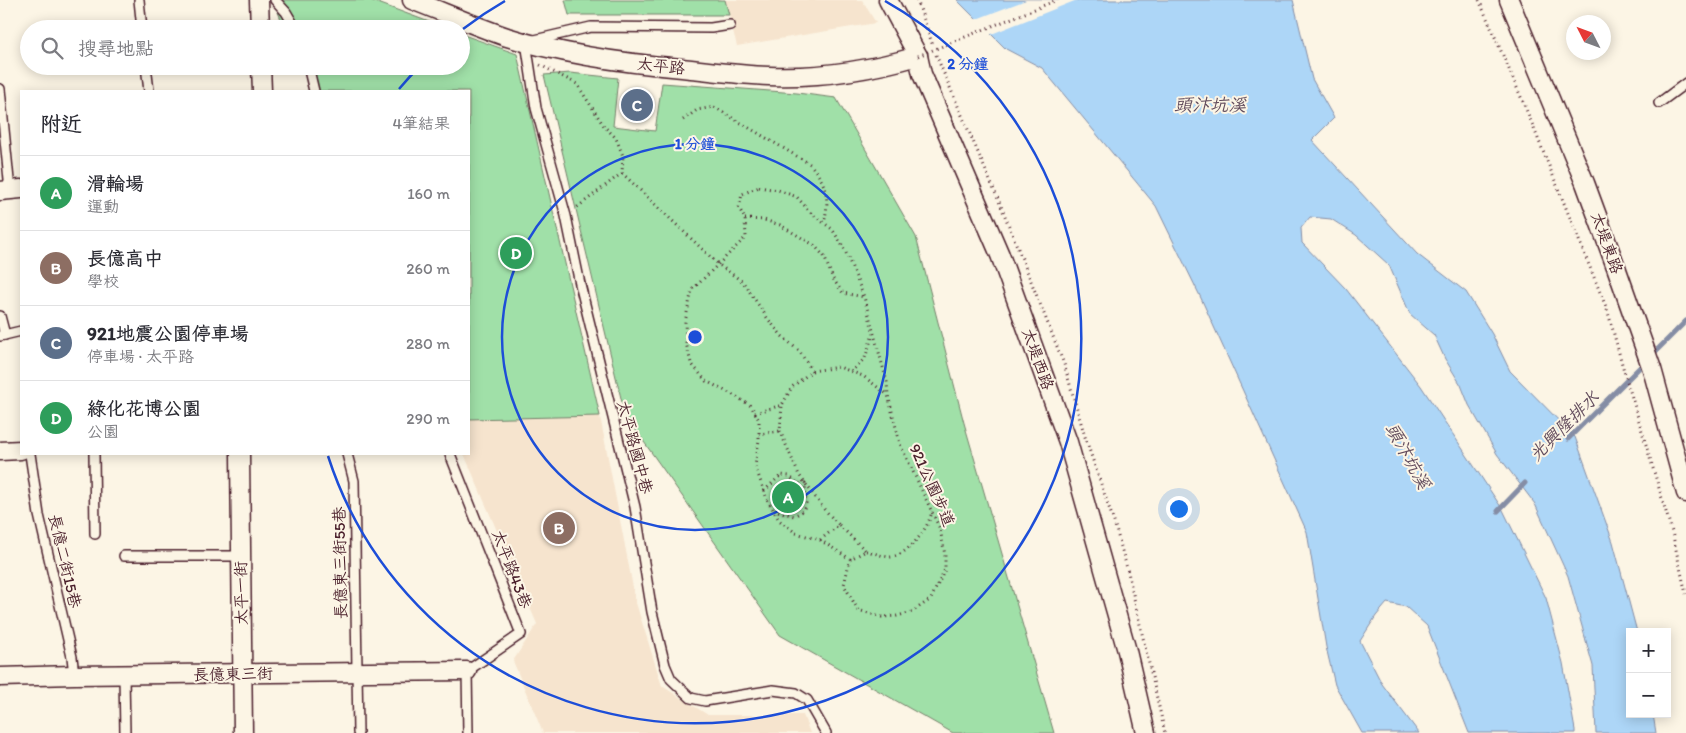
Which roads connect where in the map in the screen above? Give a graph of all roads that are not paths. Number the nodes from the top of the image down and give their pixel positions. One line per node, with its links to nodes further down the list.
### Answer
1 (138, 0): 7 (lane)
2 (259, 0): 8 (street)
3 (276, 0): 9 (lane)
4 (412, 0): 10 (street, 太平路)
5 (888, 0): 14 (street, 太堤西路)
6 (1509, 0): 35 (street, 太堤東路)
7 (141, 20)
8 (260, 20)
9 (291, 20)
10 (464, 20)
11 (470, 22): 13 (street, 太平路)
12 (730, 25): 13 (lane)
13 (528, 51): 14 (street, 太平路); 49 (lane, 太平路國中巷)
14 (918, 56): 50 (street, 太堤西路)
15 (147, 75): 20 (lane)
16 (262, 75): 21 (street)
17 (310, 75): 22 (lane)
18 (1686, 83): 23 (lane)
19 (0, 90): 24 (lane)
20 (149, 90)
21 (262, 90)
22 (314, 90)
23 (1659, 103)
24 (10, 190)
25 (0, 316): 27 (lane)
26 (20, 331): 27 (lane)
27 (2, 336)
28 (20, 450): 29 (street)
29 (0, 451)
30 (30, 455): 42 (lane, 長億二街15巷)
31 (94, 455): 36 (lane)
32 (240, 455): 38 (street, 太平一街)
33 (347, 455): 40 (lane, 長億東三街55巷)
34 (450, 455): 39 (lane, 太平路43巷)
35 (1686, 493)
36 (95, 534)
37 (124, 556): 38 (lane)
38 (241, 556): 41 (street, 太平一街)
39 (466, 671): 40 (street, 長億東三街); 48 (lane)
40 (358, 672): 41 (street, 長億東三街); 47 (lane, 長億東三街55巷)
41 (242, 674): 43 (street, 長億東三街); 46 (street, 太平一街)
42 (74, 675): 43 (street, 長億東三街); 44 (street, 長億東三街)
43 (124, 675): 45 (lane)
44 (0, 677)
45 (125, 733)
46 (243, 733)
47 (358, 733)
48 (468, 733)
49 (826, 733)
50 (1146, 733)

